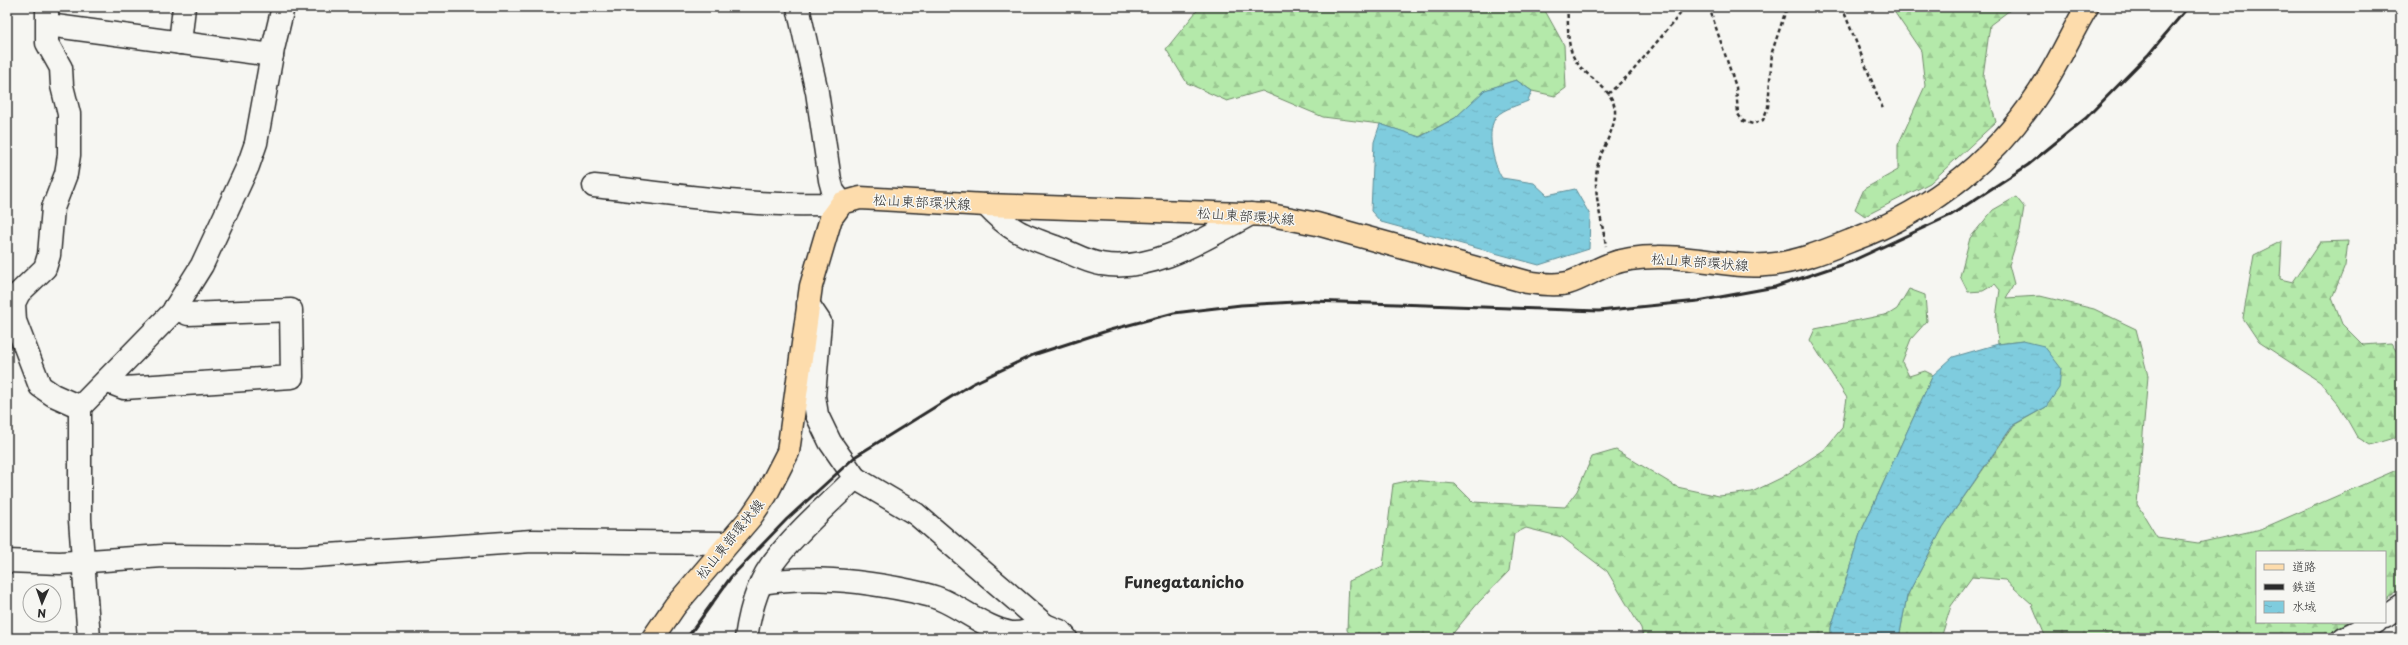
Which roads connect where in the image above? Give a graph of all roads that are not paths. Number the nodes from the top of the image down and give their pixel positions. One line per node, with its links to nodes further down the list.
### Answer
1 (184, 7): 6 (street)
2 (283, 7): 7 (street)
3 (798, 7): 9 (street)
4 (2088, 7): 11 (main road, 松山東部環状線)
5 (47, 16): 6 (street); 15 (street)
6 (180, 43): 7 (street)
7 (272, 55): 13 (street)
8 (594, 186): 9 (street)
9 (842, 203): 10 (main road, 松山東部環状線); 12 (main road, 松山東部環状線)
10 (986, 205): 11 (main road, 松山東部環状線); 11 (street)
11 (1251, 214)
12 (808, 304): 16 (street); 17 (main road, 松山東部環状線)
13 (176, 308): 14 (street); 14 (street)
14 (106, 381): 15 (street)
15 (80, 407): 18 (street)
16 (855, 478): 20 (street); 24 (street)
17 (727, 543): 18 (street); 26 (main road, 松山東部環状線)
18 (82, 560): 19 (street); 25 (street)
19 (7, 561)
20 (762, 584): 24 (street); 27 (street)
21 (2401, 606): 22 (street)
22 (2386, 615)
23 (2374, 623): 29 (street)
24 (1045, 625): 28 (street)
25 (89, 638)
26 (653, 638)
27 (746, 638)
28 (1066, 638)
29 (2344, 638)

